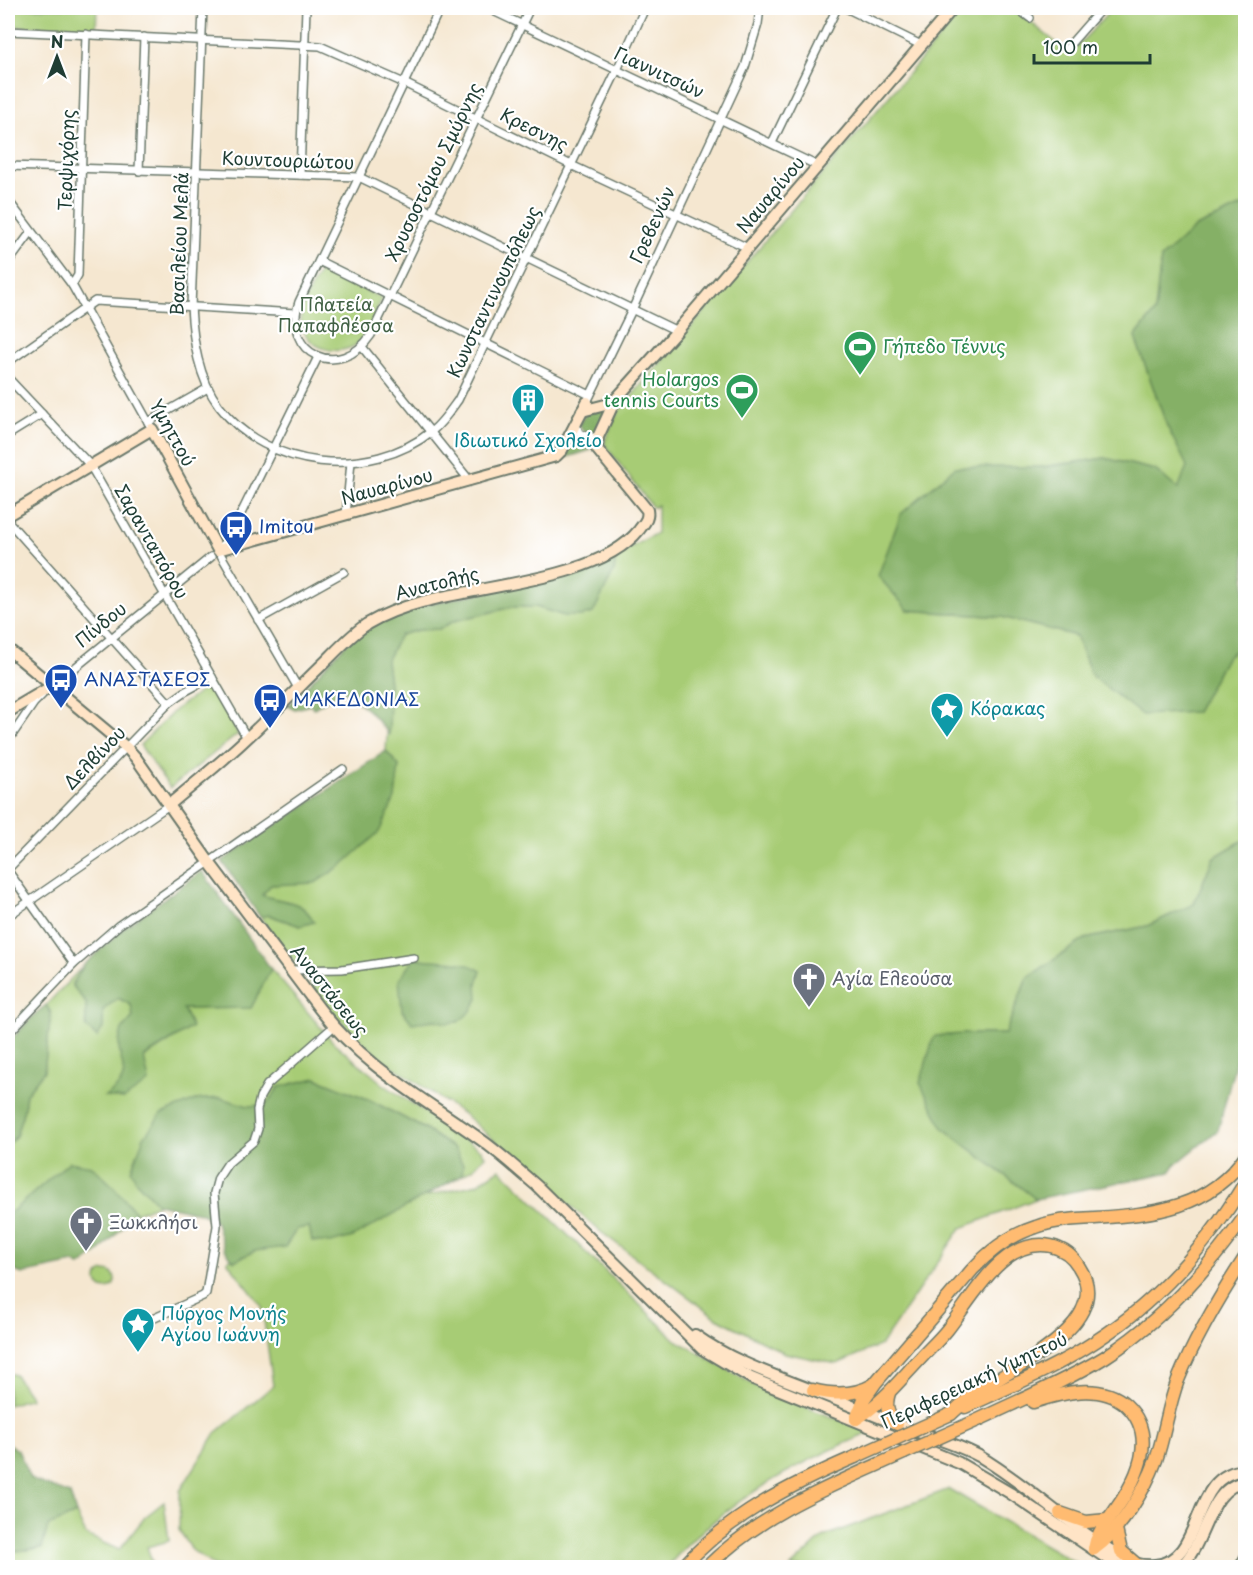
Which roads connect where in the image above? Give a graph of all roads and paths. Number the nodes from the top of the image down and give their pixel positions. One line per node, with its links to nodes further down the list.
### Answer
1 (203, 8): 18 (street, Βασιλείου Μελά)
2 (306, 8): 19 (street)
3 (440, 8): 23 (street)
4 (487, 8): 14 (street, Γιαννιτσών)
5 (530, 8): 14 (street, Χρυσοστόμου Σμύρνης)
6 (645, 8): 22 (street, Κωνσταντινουπόλεως)
7 (760, 8): 25 (street, Γρεβενών)
8 (837, 8): 26 (street)
9 (846, 8): 20 (street)
10 (953, 8): 20 (street, Ναυαρίνου)
11 (1017, 8): 13 (street)
12 (1102, 8): 21 (street)
13 (1030, 18)
14 (523, 24): 22 (street, Γιαννιτσών); 24 (street, Χρυσοστόμου Σμύρνης)
15 (8, 31): 16 (street, Κρεσνης)
16 (86, 34): 17 (street, Κρεσνης); 30 (street, Τερψιχόρης)
17 (144, 37): 18 (street, Κρεσνης); 31 (street)
18 (202, 40): 19 (street, Κρεσνης); 32 (street, Βασιλείου Μελά)
19 (304, 44): 23 (street, Κρεσνης); 33 (street)
20 (921, 45): 29 (street, Ναυαρίνου)
21 (1067, 48)
22 (617, 70): 25 (street, Γιαννιτσών); 27 (street, Κωνσταντινουπόλεως)
23 (404, 82): 24 (street, Κρεσνης); 34 (street)
24 (477, 117): 27 (street, Κρεσνης); 36 (street, Χρυσοστόμου Σμύρνης)
25 (721, 119): 26 (street, Γιαννιτσών); 37 (street, Γρεβενών)
26 (772, 143): 29 (street, Γιαννιτσών)
27 (571, 165): 37 (street, Κρεσνης); 40 (street, Κωνσταντινουπόλεως)
28 (8, 166): 30 (street, Κουντουριώτου)
29 (818, 166): 39 (street, Ναυαρίνου)
30 (82, 169): 31 (street, Κουντουριώτου); 43 (street, Τερψιχόρης)
31 (139, 171): 32 (street, Κουντουριώτου)
32 (196, 173): 33 (street, Κουντουριώτου); 45 (street, Βασιλείου Μελά)
33 (300, 175): 34 (street, Κουντουριώτου)
34 (359, 177): 36 (street, Κουντουριώτου); 41 (street)
35 (8, 200): 38 (street, Υμηττού)
36 (432, 212): 40 (street, Κουντουριώτου); 44 (street, Χρυσοστόμου Σμύρνης)
37 (676, 213): 39 (street, Κρεσνης); 47 (street, Γρεβενών)
38 (31, 232): 42 (street); 43 (street, Υμηττού)
39 (748, 248): 49 (street, Ναυαρίνου)
40 (526, 257): 47 (street, Κουντουριώτου); 50 (street, Κωνσταντινουπόλεως)
41 (319, 261): 44 (street); 48 (street)
42 (8, 263)
43 (72, 285): 46 (street, Υμηττού)
44 (389, 296): 50 (street); 51 (street, Χρυσοστόμου Σμύρνης)
45 (191, 306): 46 (street); 48 (street); 55 (street, Βασιλείου Μελά)
46 (84, 307): 53 (street); 60 (street, Υμηττού)
47 (632, 310): 49 (street, Κουντουριώτου); 56 (street, Γρεβενών)
48 (296, 313): 52 (street)
49 (677, 331): 57 (street, Ναυαρίνου)
50 (486, 344): 56 (street); 61 (street, Κωνσταντινουπόλεως)
51 (363, 348): 52 (street); 61 (street)
52 (318, 357): 65 (street, Πίνδου)
53 (8, 362)
54 (8, 378): 58 (street, Σαρανταπόρου)
55 (208, 388): 60 (street); 65 (street, Βασιλείου Μελά)
56 (586, 403): 57 (street); 59 (street, Γρεβενών)
57 (613, 403): 63 (street, Ναυαρίνου)
58 (42, 414): 62 (street); 69 (street, Σαρανταπόρου)
59 (576, 424): 63 (street); 64 (street, Γρεβενών)
60 (150, 425): 69 (street); 74 (street, Υμηττού)
61 (431, 432): 68 (street, Κωνσταντινουπόλεως); 70 (street)
62 (8, 435)
63 (598, 437): 66 (street, Ναυαρίνου)
64 (568, 439): 66 (street); 67 (street, Γρεβενών)
65 (273, 449): 68 (street, Κωνσταντινουπόλεως); 74 (street, Πίνδου)
66 (597, 449): 82 (street, Ανατολής)
67 (562, 450): 70 (street, Ναυαρίνου)
68 (351, 462): 71 (street)
69 (90, 465): 72 (street); 76 (street, Σαρανταπόρου)
70 (470, 481): 71 (street, Ναυαρίνου)
71 (346, 515): 74 (street, Ναυαρίνου)
72 (8, 516)
73 (8, 521): 78 (street)
74 (215, 553): 76 (street, Πίνδου); 77 (street, Υμηττού)
75 (344, 572): 77 (street)
76 (165, 595): 78 (street, Πίνδου); 80 (street, Σαρανταπόρου)
77 (258, 620): 82 (street, Υμηττού)
78 (111, 637): 81 (street, Πίνδου); 83 (street)
79 (8, 649): 81 (street, Αναστάσεως)
80 (212, 677): 83 (street, Δελβίνου); 85 (street, Σαρανταπόρου)
81 (52, 686): 84 (street, Πίνδου); 86 (street); 87 (street, Αναστάσεως)
82 (298, 688): 85 (street, Ανατολής)
83 (170, 703): 87 (street, Δελβίνου)
84 (8, 712)
85 (247, 738): 89 (street, Ανατολής)
86 (8, 741)
87 (127, 748): 89 (street, Αναστάσεως); 91 (street, Δελβίνου)
88 (343, 770): 90 (street)
89 (169, 805): 90 (street, Αναστάσεως); 92 (street)
90 (209, 862): 95 (street); 96 (street, Αναστάσεως)
91 (8, 870): 92 (street)
92 (29, 902): 93 (street); 95 (street)
93 (8, 916)
94 (414, 958): 96 (street)
95 (74, 964): 98 (street)
96 (290, 970): 97 (street, Αναστάσεως)
97 (333, 1027): 103 (street, Αναστάσεως); 104 (street)
98 (8, 1034)
99 (1245, 1155): 105 (highway)
100 (1245, 1181): 109 (highway, Περιφερειακή Υμηττού)
101 (1245, 1215): 110 (highway, Περιφερειακή Υμηττού)
102 (1245, 1256): 116 (highway)
103 (665, 1314): 106 (street); 108 (street)
104 (148, 1321)
105 (876, 1382): 106 (highway); 108 (highway)
106 (813, 1390): 108 (street)
107 (889, 1393): 108 (highway); 109 (highway); 111 (highway)
108 (861, 1413): 111 (street); 117 (street)
109 (951, 1413): 120 (highway, Περιφερειακή Υμηττού, bridge)
110 (978, 1420): 115 (highway); 121 (highway, Περιφερειακή Υμηττού, bridge)
111 (897, 1424): 114 (street)
112 (1245, 1470): 119 (street)
113 (1245, 1482): 123 (street)
114 (1060, 1513): 115 (highway); 117 (street)
115 (1107, 1520): 117 (highway)
116 (1116, 1530): 117 (highway); 119 (highway)
117 (1097, 1544): 119 (street); 122 (street)
118 (1245, 1557): 124 (street)
119 (1136, 1564)
120 (682, 1568)
121 (706, 1568)
122 (1121, 1568)
123 (1179, 1568)
124 (1240, 1568)

